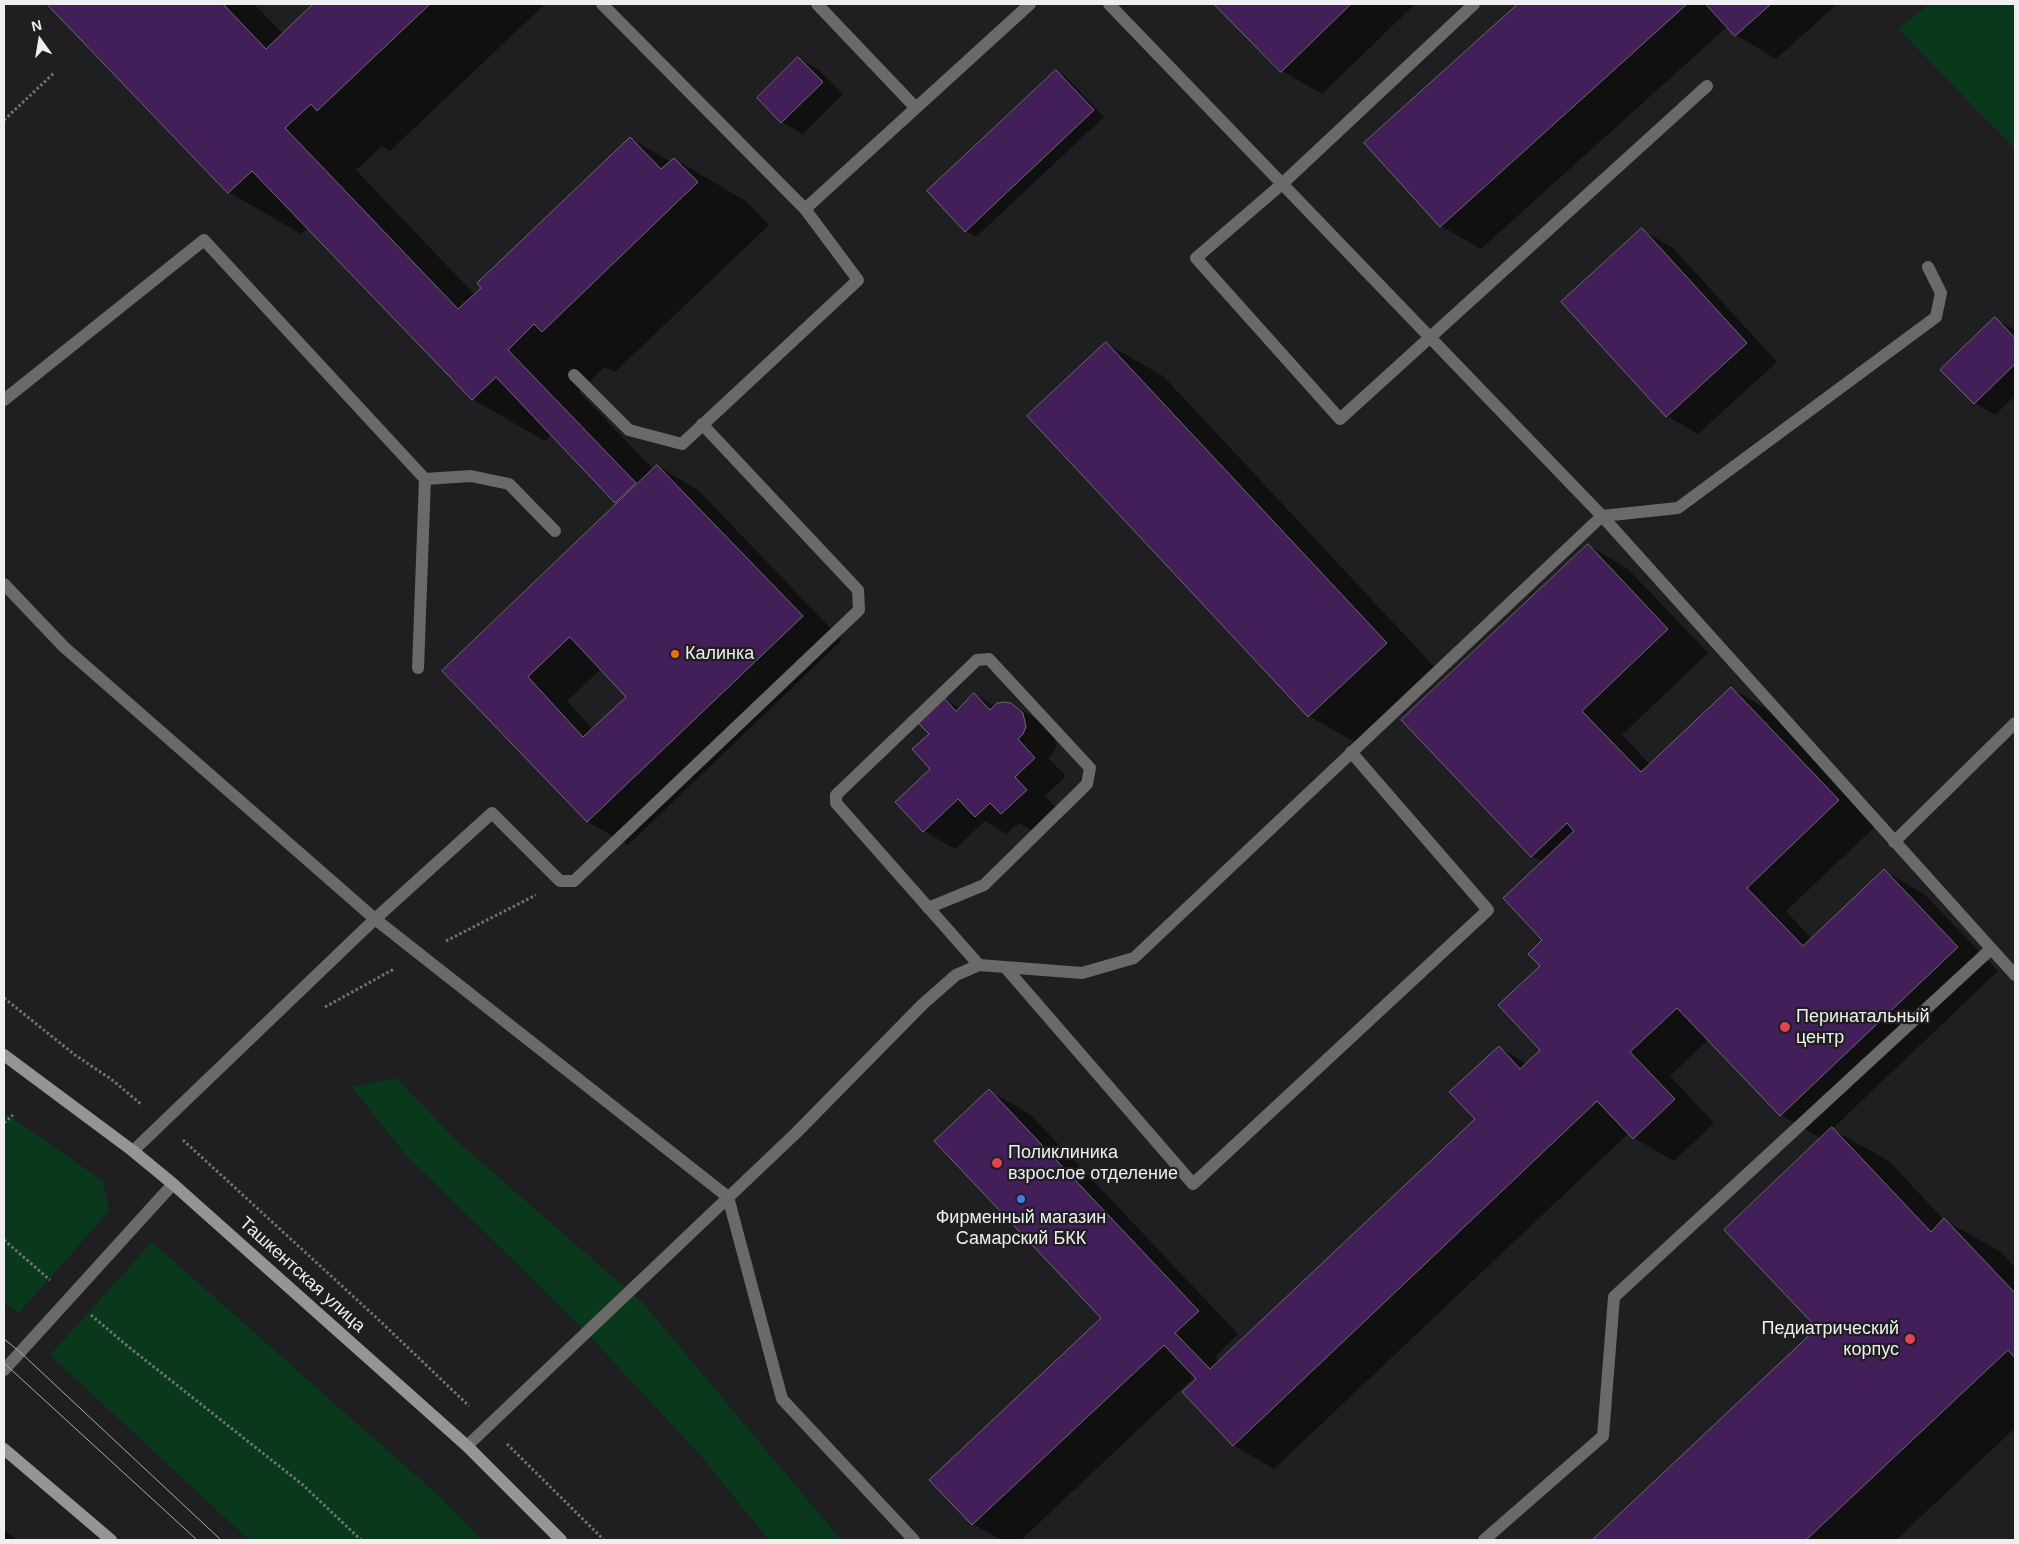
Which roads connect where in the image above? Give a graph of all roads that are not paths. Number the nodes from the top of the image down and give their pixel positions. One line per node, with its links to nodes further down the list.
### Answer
1 (602, 4): 9 (street)
2 (816, 4): 7 (street)
3 (1030, 4): 7 (street)
4 (1109, 4): 8 (street)
5 (1474, 4): 8 (street)
6 (1707, 86): 11 (street)
7 (916, 108): 9 (street)
8 (1282, 184): 11 (street); 11 (street)
9 (805, 209): 14 (street)
10 (1928, 267): 16 (street)
11 (1430, 338): 16 (street)
12 (574, 375): 14 (street)
13 (4, 400): 15 (street)
14 (702, 424): 24 (street)
15 (425, 480): 17 (street); 19 (street)
16 (1602, 516): 21 (street); 22 (street)
17 (555, 532)
18 (4, 584): 24 (street)
19 (418, 668)
20 (2015, 723): 22 (street)
21 (1351, 752): 27 (street); 27 (street)
22 (1894, 842): 25 (street)
23 (928, 908): 23 (street); 26 (street)
24 (375, 919): 30 (street); 32 (street)
25 (1990, 949): 28 (street); 39 (street)
26 (979, 965): 27 (street); 32 (street)
27 (1005, 967)
28 (2015, 975)
29 (4, 1055): 30 (main road, Ташкентская улица)
30 (133, 1151): 31 (main road, Ташкентская улица)
31 (173, 1184): 33 (street); 34 (main road, Ташкентская улица)
32 (728, 1197): 34 (street); 38 (street)
33 (4, 1370)
34 (467, 1446): 37 (main road, Ташкентская улица)
35 (4, 1449): 36 (main road)
36 (111, 1540)
37 (561, 1540)
38 (914, 1540)
39 (1484, 1540)

